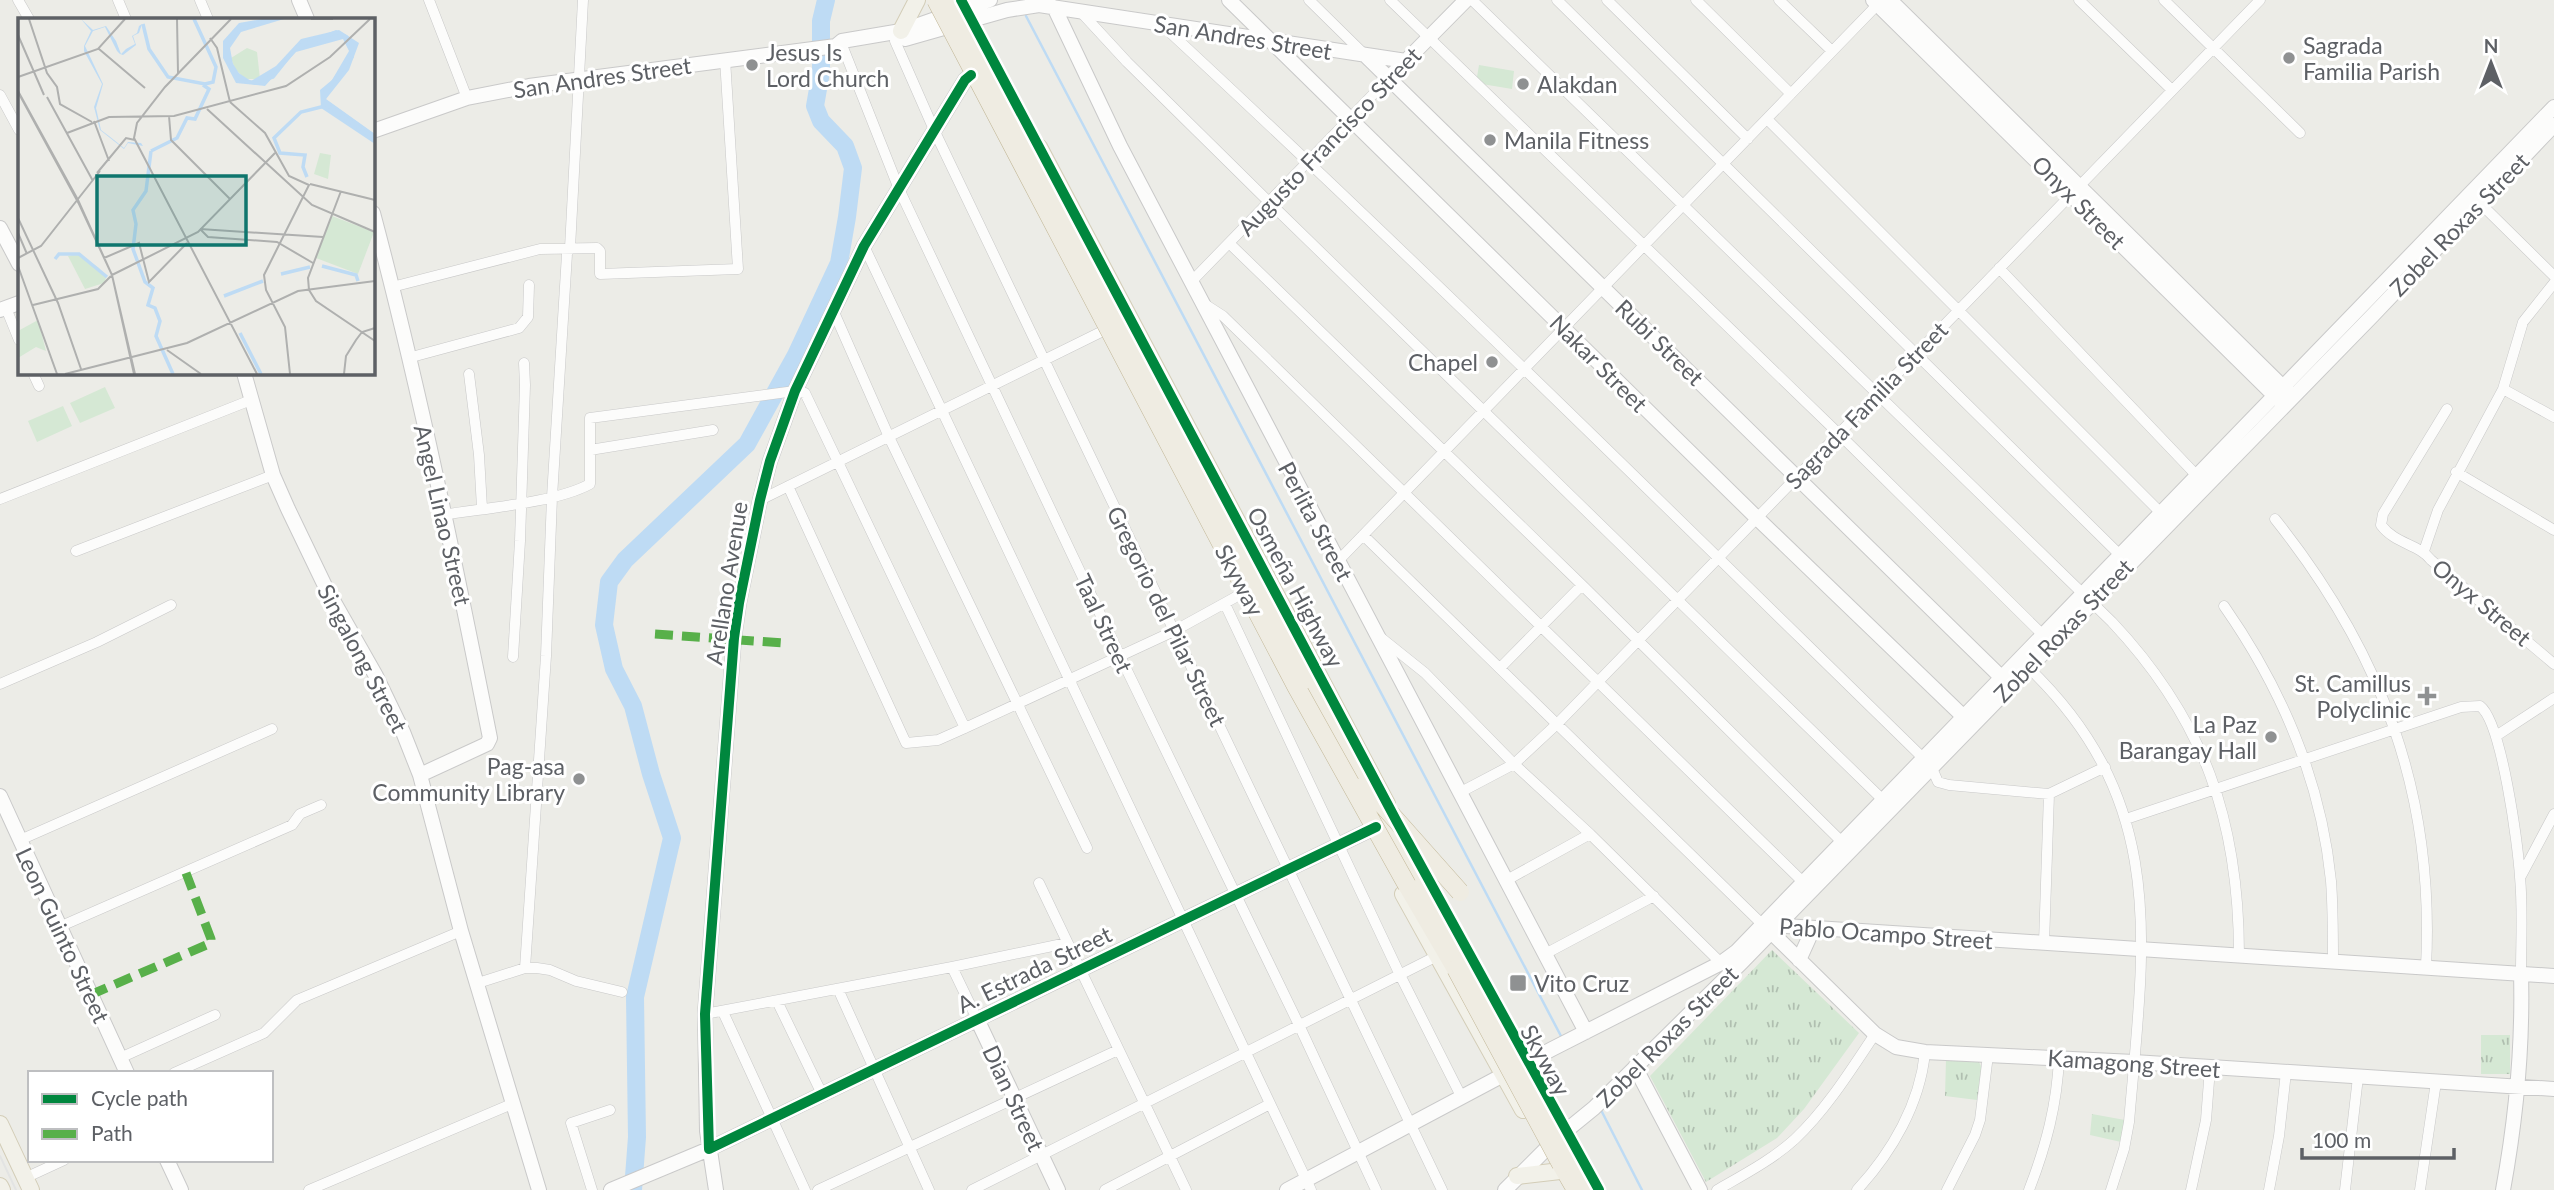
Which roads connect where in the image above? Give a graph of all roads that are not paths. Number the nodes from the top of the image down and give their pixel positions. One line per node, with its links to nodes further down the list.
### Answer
1 (18, 0): 26 (street)
2 (118, 0): 27 (street)
3 (200, 0): 28 (street)
4 (299, 0): 29 (street)
5 (429, 0): 47 (street)
6 (583, 0): 43 (street)
7 (917, 0): 32 (main road)
8 (934, 0): 30 (main road, Osmeña Highway); 279 (highway, Skyway, bridge)
9 (990, 0): 24 (street)
10 (1229, 0): 34 (street, Nakar Street)
11 (1309, 0): 38 (street, Rubi Street)
12 (1390, 0): 33 (street)
13 (1466, 0): 33 (street, Augusto Francisco Street)
14 (1472, 0): 62 (street)
15 (1558, 0): 58 (street)
16 (1607, 0): 56 (street)
17 (1696, 0): 45 (street)
18 (1779, 0): 37 (street)
19 (2079, 0): 44 (street)
20 (2164, 0): 36 (street)
21 (1881, 1): 37 (street); 60 (street, Onyx Street)
22 (2253, 2): 36 (street, Sagrada Familia Street)
23 (1054, 7): 24 (street, San Andres Street); 25 (street, San Andres Street); 73 (street, Perlita Street)
24 (963, 8): 30 (street, San Andres Street); 166 (highway, Skyway, bridge); 229 (main road, Osmeña Highway)
25 (1079, 10): 31 (street, San Andres Street); 61 (street)
26 (28, 18)
27 (126, 18)
28 (208, 18)
29 (306, 18)
30 (945, 23): 32 (street, San Andres Street); 41 (main road, Osmeña Highway)
31 (1161, 24): 34 (street, San Andres Street); 57 (street)
32 (898, 36): 35 (street, San Andres Street); 54 (street, Gregorio del Pilar Street)
33 (1429, 38): 40 (street, Augusto Francisco Street); 68 (street)
34 (1270, 41): 38 (street, San Andres Street); 49 (street, Nakar Street)
35 (837, 48): 39 (street, San Andres Street); 59 (street, Taal Street)
36 (2213, 48): 44 (street, Sagrada Familia Street); 55 (street)
37 (1832, 51): 45 (street)
38 (1366, 56): 40 (street, San Andres Street); 42 (street, Rubi Street)
39 (726, 59): 43 (street, San Andres Street); 69 (street)
40 (1406, 61): 42 (street, Augusto Francisco Street)
41 (971, 75): 54 (street, Arellano Avenue); 83 (main road, Osmeña Highway)
42 (1389, 78): 49 (street, Augusto Francisco Street); 77 (street, Rubi Street)
43 (579, 79): 47 (street, San Andres Street); 69 (street)
44 (2172, 90): 60 (street, Sagrada Familia Street)
45 (1791, 94): 50 (street)
46 (0, 95): 51 (street)
47 (467, 98): 53 (street, San Andres Street)
48 (2554, 107): 52 (street, Zobel Roxas Street)
49 (1350, 118): 57 (street, Augusto Francisco Street); 82 (street, Nakar Street)
50 (1767, 119): 56 (street); 81 (street)
51 (18, 128)
52 (2544, 129): 98 (street, Zobel Roxas Street)
53 (374, 131)
54 (935, 132): 59 (street, Arellano Avenue); 87 (street, Gregorio del Pilar Street)
55 (2300, 133)
56 (1748, 139): 58 (street)
57 (1309, 161): 61 (street, Augusto Francisco Street); 89 (street)
58 (1724, 163): 62 (street); 85 (street)
59 (899, 189): 67 (street, Arellano Avenue); 94 (street, Taal Street)
60 (2075, 190): 71 (street, Sagrada Familia Street); 98 (street, Onyx Street)
61 (1269, 202): 66 (street, Augusto Francisco Street); 101 (street)
62 (1683, 205): 68 (street); 97 (street)
63 (2487, 210): 72 (street)
64 (374, 217): 76 (street, Angel Linao Street)
65 (0, 228): 70 (street)
66 (1229, 243): 73 (street, Augusto Francisco Street); 108 (street)
67 (864, 246): 80 (street, Arellano Avenue); 102 (street)
68 (1644, 246): 77 (street); 105 (street)
69 (570, 248): 76 (street); 116 (street)
70 (18, 262)
71 (1999, 268): 81 (street, Sagrada Familia Street); 113 (street)
72 (2554, 276)
73 (1192, 281): 78 (street, Perlita Street)
74 (2554, 283): 95 (street)
75 (529, 285): 86 (street)
76 (393, 287): 86 (street, Angel Linao Street)
77 (1604, 288): 82 (street); 112 (street, Rubi Street)
78 (1202, 303): 115 (street); 131 (street, Perlita Street)
79 (8, 307): 84 (street)
80 (833, 310): 96 (street, Arellano Avenue); 106 (street)
81 (1958, 310): 85 (street, Sagrada Familia Street); 122 (street)
82 (1564, 328): 89 (street); 123 (street, Nakar Street)
83 (1105, 330): 87 (street); 133 (main road, Osmeña Highway)
84 (18, 337)
85 (1917, 353): 97 (street, Sagrada Familia Street); 130 (street)
86 (408, 358): 121 (street, Angel Linao Street)
87 (1044, 361): 94 (street); 140 (street, Gregorio del Pilar Street)
88 (524, 363): 119 (street)
89 (1524, 369): 101 (street); 129 (street)
90 (33, 374): 93 (street)
91 (244, 374): 99 (street, Singalong Street)
92 (469, 374): 120 (street)
93 (39, 386)
94 (993, 386): 102 (street); 144 (street, Taal Street)
95 (2503, 389): 103 (street); 110 (street)
96 (788, 392): 107 (street); 109 (street); 118 (street, Arellano Avenue)
97 (1877, 394): 105 (street, Sagrada Familia Street); 134 (street)
98 (2283, 396): 113 (street, Zobel Roxas Street)
99 (251, 400): 111 (street, Singalong Street); 117 (street)
100 (2446, 409): 128 (street, Onyx Street)
101 (1485, 410): 108 (street); 135 (street)
102 (941, 412): 106 (street); 149 (street)
103 (2554, 417)
104 (713, 430): 107 (street)
105 (1839, 434): 112 (street, Sagrada Familia Street); 142 (street)
106 (889, 437): 109 (street); 154 (street)
107 (590, 450): 116 (street)
108 (1444, 452): 115 (street); 132 (street)
109 (839, 461): 114 (street); 157 (street)
110 (2456, 472): 125 (street); 128 (street)
111 (274, 475): 127 (street); 165 (street, Singalong Street)
112 (1798, 476): 123 (street, Sagrada Familia Street); 150 (street, Rubi Street)
113 (2201, 480): 122 (street, Zobel Roxas Street)
114 (788, 486): 118 (street); 157 (street)
115 (1404, 493): 126 (street); 139 (street)
116 (552, 497): 119 (street); 205 (street)
117 (0, 499)
118 (760, 500): 216 (street, Arellano Avenue)
119 (521, 502): 120 (street); 145 (street)
120 (482, 508): 121 (street)
121 (443, 515): 165 (street, Angel Linao Street)
122 (2165, 517): 130 (street, Zobel Roxas Street)
123 (1757, 518): 129 (street, Sagrada Familia Street); 155 (street, Nakar Street)
124 (2275, 519): 159 (street)
125 (2554, 530)
126 (1363, 535): 131 (street); 147 (street)
127 (76, 551)
128 (2424, 551): 146 (street, Onyx Street)
129 (1718, 558): 135 (street, Sagrada Familia Street); 162 (street)
130 (2124, 559): 134 (street, Zobel Roxas Street)
131 (1337, 562): 141 (street, Perlita Street)
132 (1582, 585): 139 (street); 143 (street)
133 (1243, 593): 136 (street); 175 (main road, Osmeña Highway)
134 (2087, 598): 142 (street, Zobel Roxas Street); 148 (street, Zobel Roxas Street); 167 (street)
135 (1678, 600): 143 (street, Sagrada Familia Street); 171 (street)
136 (1225, 604): 140 (street); 179 (street)
137 (171, 606): 152 (street)
138 (2224, 606): 161 (street)
139 (1542, 625): 147 (street); 151 (street)
140 (1174, 631): 144 (street); 181 (street, Gregorio del Pilar Street)
141 (1375, 633): 163 (street); 168 (street, Perlita Street)
142 (2042, 634): 150 (street, Zobel Roxas Street)
143 (1638, 640): 151 (street, Sagrada Familia Street); 178 (street)
144 (1120, 656): 149 (street); 187 (street, Taal Street)
145 (513, 657)
146 (2554, 664)
147 (1501, 667): 156 (street)
148 (2028, 667): 150 (street, Zobel Roxas Street); 164 (street)
149 (1069, 680): 154 (street); 189 (street)
150 (2005, 681): 155 (street, Zobel Roxas Street)
151 (1598, 682): 156 (street, Sagrada Familia Street); 184 (street)
152 (0, 684)
153 (2554, 698): 160 (street)
154 (1019, 703): 157 (street); 180 (street)
155 (1967, 720): 162 (street, Zobel Roxas Street)
156 (1558, 723): 163 (street, Sagrada Familia Street); 191 (street)
157 (965, 727)
158 (272, 729): 177 (street)
159 (2395, 729): 160 (street); 161 (street); 204 (street)
160 (2496, 736): 182 (street)
161 (2305, 758): 167 (street); 201 (street)
162 (1927, 762): 169 (street); 171 (street, Zobel Roxas Street); 191 (street, Zobel Roxas Street)
163 (1514, 764): 168 (street, Sagrada Familia Street); 176 (street)
164 (2105, 767): 169 (street); 174 (street)
165 (419, 775): 193 (street, Singalong Street)
166 (1365, 785): 186 (highway, bridge); 280 (highway, Skyway, bridge)
167 (2216, 790): 174 (street); 198 (street)
168 (1459, 793): 183 (street, Perlita Street)
169 (2049, 794): 195 (street)
170 (0, 796): 177 (street, Leon Guinto Street)
171 (1882, 799): 178 (street, Zobel Roxas Street)
172 (321, 805): 190 (street)
173 (2554, 814): 182 (street)
174 (2126, 820): 196 (street)
175 (1372, 830): 179 (street, A. Estrada Street); 199 (main road, Osmeña Highway); 229 (main road, Osmeña Highway)
176 (1590, 834): 183 (street); 188 (street)
177 (20, 840): 190 (street, Leon Guinto Street)
178 (1841, 841): 184 (street, Zobel Roxas Street)
179 (1341, 846): 181 (street, A. Estrada Street); 208 (street)
180 (1087, 848)
181 (1290, 870): 187 (street, A. Estrada Street); 213 (street, Gregorio del Pilar Street)
182 (2520, 876): 207 (street)
183 (1505, 881): 197 (street, Perlita Street)
184 (1803, 882): 191 (street, Zobel Roxas Street)
185 (1039, 883): 194 (street)
186 (1460, 892)
187 (1236, 896): 189 (street, A. Estrada Street); 219 (street, Taal Street)
188 (1654, 896): 197 (street); 202 (street)
189 (1184, 920): 206 (street, A. Estrada Street); 224 (street)
190 (59, 927): 226 (street, Leon Guinto Street)
191 (1770, 928): 192 (street, Pablo Ocampo Street); 200 (street, Kamagong Street); 202 (street, Pablo Ocampo Street); 230 (street, Zobel Roxas Street)
192 (1813, 929): 195 (street, Pablo Ocampo Street); 200 (street)
193 (461, 931): 210 (street, Singalong Street); 234 (street)
194 (1067, 943): 203 (street); 206 (street)
195 (2043, 943): 196 (street, Pablo Ocampo Street)
196 (2141, 949): 198 (street, Pablo Ocampo Street); 228 (street)
197 (1545, 954): 220 (street, Perlita Street)
198 (2239, 955): 201 (street, Pablo Ocampo Street)
199 (1437, 956): 208 (street); 229 (main road, Osmeña Highway)
200 (1799, 960): 221 (street, Kamagong Street)
201 (2333, 961): 204 (street, Pablo Ocampo Street)
202 (1721, 963): 220 (street, Pablo Ocampo Street)
203 (952, 967): 211 (street); 218 (street, Dian Street)
204 (2427, 967): 207 (street, Pablo Ocampo Street)
205 (525, 968): 210 (street); 212 (street)
206 (1080, 970): 218 (street, A. Estrada Street); 222 (street)
207 (2521, 974): 209 (street, Pablo Ocampo Street); 238 (street)
208 (1400, 975): 213 (street); 242 (street)
209 (2554, 976)
210 (478, 983): 243 (street, Singalong Street)
211 (838, 989): 214 (street); 232 (street)
212 (622, 992)
213 (1350, 999): 219 (street); 249 (street, Gregorio del Pilar Street)
214 (777, 1001): 215 (street); 240 (street)
215 (723, 1012): 216 (street); 247 (street)
216 (705, 1014): 252 (street, Arellano Avenue)
217 (215, 1015): 226 (street)
218 (977, 1019): 232 (street, A. Estrada Street); 241 (street, Dian Street)
219 (1299, 1025): 224 (street); 253 (street, Taal Street)
220 (1586, 1032): 229 (street, Pablo Ocampo Street)
221 (1875, 1034): 223 (street, Kamagong Street); 283 (street)
222 (1118, 1050): 241 (street); 244 (street)
223 (1926, 1052): 225 (street, Kamagong Street); 284 (street)
224 (1245, 1053): 244 (street); 245 (street)
225 (1988, 1055): 227 (street, Kamagong Street); 285 (street)
226 (120, 1058): 233 (street, Leon Guinto Street)
227 (2059, 1058): 228 (street, Kamagong Street); 286 (street)
228 (2134, 1062): 231 (street, Kamagong Street); 287 (street)
229 (1516, 1068): 242 (street, Pablo Ocampo Street); 250 (main road, Osmeña Highway); 250 (main road, Osmeña Highway)
230 (1635, 1068): 250 (street, Zobel Roxas Street); 282 (street)
231 (2210, 1068): 235 (street, Kamagong Street); 288 (street)
232 (873, 1069): 240 (street, A. Estrada Street); 251 (street)
233 (126, 1071)
234 (178, 1071)
235 (2286, 1072): 236 (street, Kamagong Street); 289 (street)
236 (2358, 1077): 237 (street, Kamagong Street); 290 (street)
237 (2436, 1082): 238 (street, Kamagong Street); 291 (street)
238 (2517, 1087): 239 (street, Kamagong Street); 292 (street)
239 (2554, 1090)
240 (822, 1094): 247 (street, A. Estrada Street)
241 (1014, 1097): 251 (street); 254 (street, Dian Street)
242 (1462, 1098): 249 (street, Pablo Ocampo Street)
243 (514, 1103): 263 (street); 264 (street, Singalong Street)
244 (1144, 1103): 254 (street); 255 (street)
245 (1270, 1104): 255 (street); 261 (street)
246 (610, 1110): 265 (street)
247 (771, 1119): 252 (street, A. Estrada Street); 268 (street)
248 (0, 1124): 260 (main road)
249 (1410, 1125): 253 (street, Pablo Ocampo Street); 277 (street, Gregorio del Pilar Street)
250 (1557, 1140): 258 (main road, Osmeña Highway); 259 (street, Zobel Roxas Street); 281 (main road, Osmeña Highway)
251 (909, 1148): 269 (street); 270 (street)
252 (709, 1149): 266 (street, A. Estrada Street); 267 (street, Arellano Avenue)
253 (1358, 1153): 261 (street, Pablo Ocampo Street); 276 (street, Taal Street)
254 (1041, 1156): 271 (street); 272 (street, Dian Street)
255 (1170, 1156): 273 (street); 274 (street)
256 (61, 1162): 260 (street)
257 (168, 1162): 262 (street)
258 (1560, 1171): 259 (main road); 279 (main road, Osmeña Highway)
259 (1517, 1176): 278 (street, Zobel Roxas Street)
260 (28, 1184)
261 (1309, 1185): 275 (street, Pablo Ocampo Street)
262 (181, 1190)
263 (309, 1190)
264 (539, 1190)
265 (592, 1190)
266 (611, 1190)
267 (716, 1190)
268 (806, 1190)
269 (818, 1190)
270 (929, 1190)
271 (972, 1190)
272 (1058, 1190)
273 (1105, 1190)
274 (1186, 1190)
275 (1287, 1190)
276 (1376, 1190)
277 (1442, 1190)
278 (1505, 1190)
279 (1574, 1190)
280 (1593, 1190)
281 (1599, 1190)
282 (1700, 1190)
283 (1717, 1190)
284 (1857, 1190)
285 (1947, 1190)
286 (2029, 1190)
287 (2111, 1190)
288 (2191, 1190)
289 (2269, 1190)
290 (2345, 1190)
291 (2420, 1190)
292 (2503, 1190)

